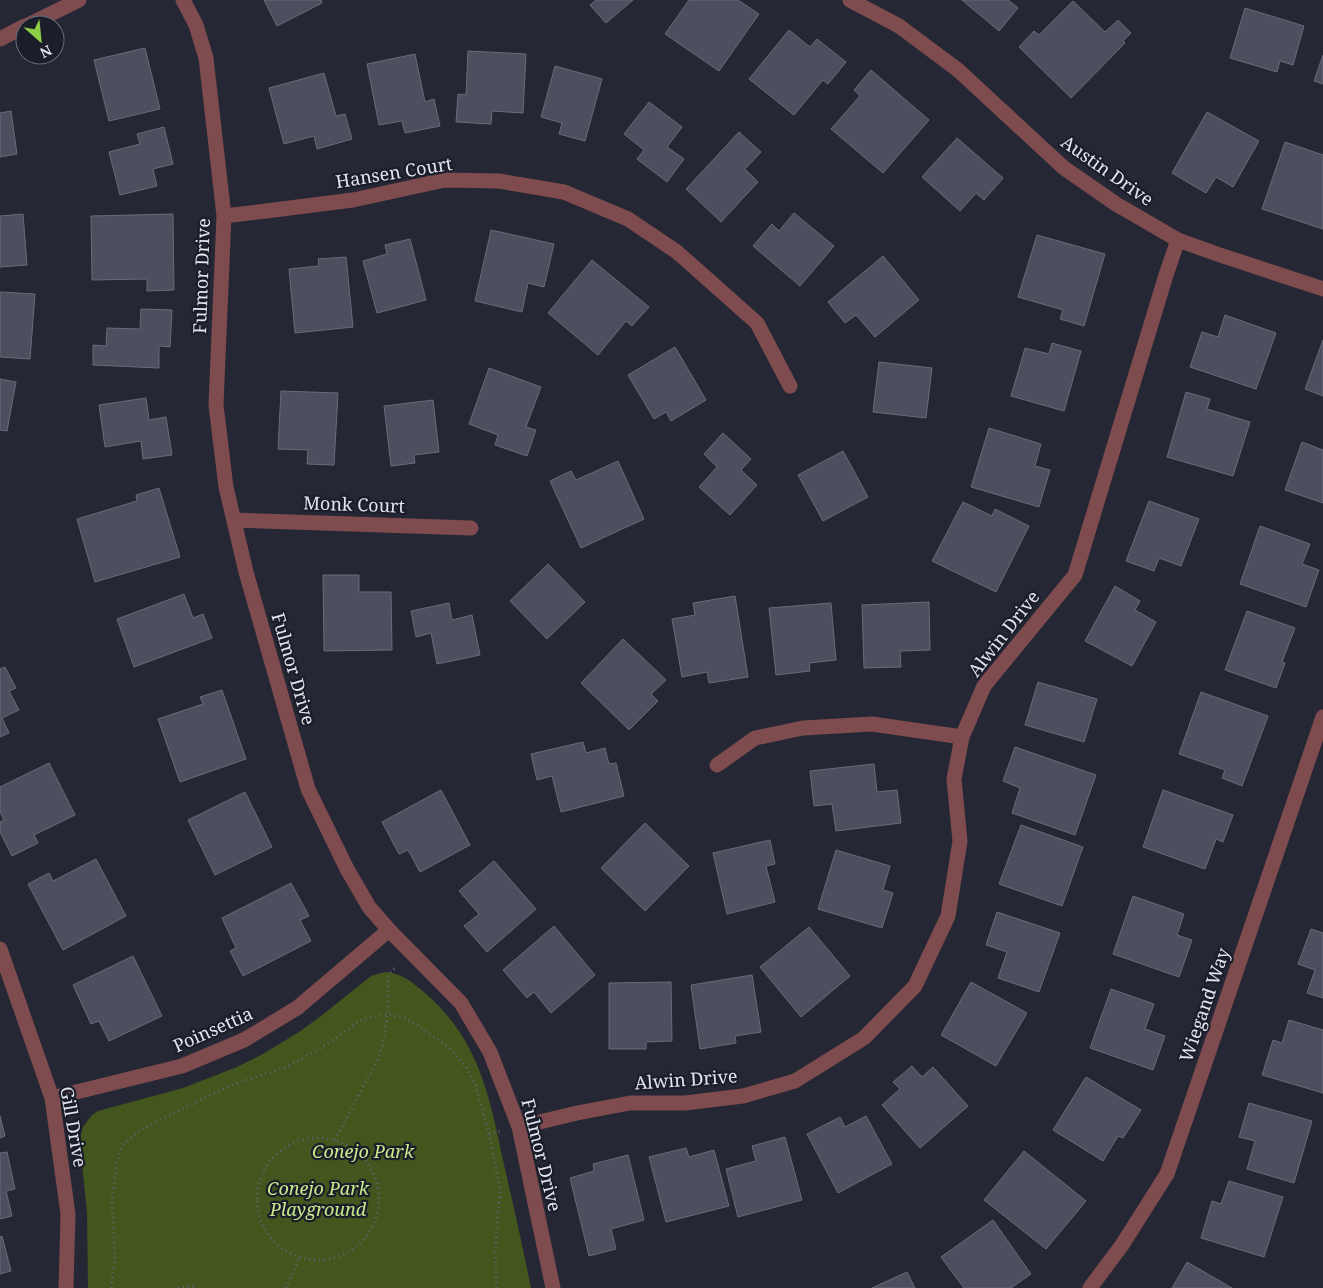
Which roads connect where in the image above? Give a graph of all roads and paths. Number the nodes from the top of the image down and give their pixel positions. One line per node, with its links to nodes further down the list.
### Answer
1 (79, 0): 4 (street)
2 (182, 0): 7 (street, Fulmor Drive)
3 (850, 0): 8 (street, Austin Drive)
4 (48, 15)
5 (15, 31): 6 (street)
6 (0, 38)
7 (224, 216): 10 (street, Hansen Court); 11 (street, Fulmor Drive)
8 (1178, 240): 9 (street, Austin Drive); 14 (street, Alwin Drive)
9 (1323, 289)
10 (790, 386)
11 (234, 520): 12 (street, Monk Court); 16 (street, Fulmor Drive)
12 (471, 528)
13 (1323, 717): 31 (street, Wiegand Way)
14 (962, 737): 15 (street); 21 (street, Alwin Drive)
15 (717, 765)
16 (389, 930): 18 (street, Fulmor Drive); 20 (street, Poinsettia)
17 (0, 950): 20 (street, Gill Drive)
18 (409, 951): 19 (path); 21 (street, Fulmor Drive)
19 (388, 1014): 22 (path); 25 (path); 29 (path)
20 (52, 1098): 24 (street, Gill Drive)
21 (519, 1127): 30 (street, Fulmor Drive)
22 (335, 1140): 23 (path); 23 (path)
23 (299, 1258): 28 (path)
24 (66, 1288)
25 (111, 1288)
26 (178, 1288): 27 (path)
27 (198, 1288)
28 (286, 1288)
29 (497, 1288)
30 (553, 1288)
31 (1090, 1288)

